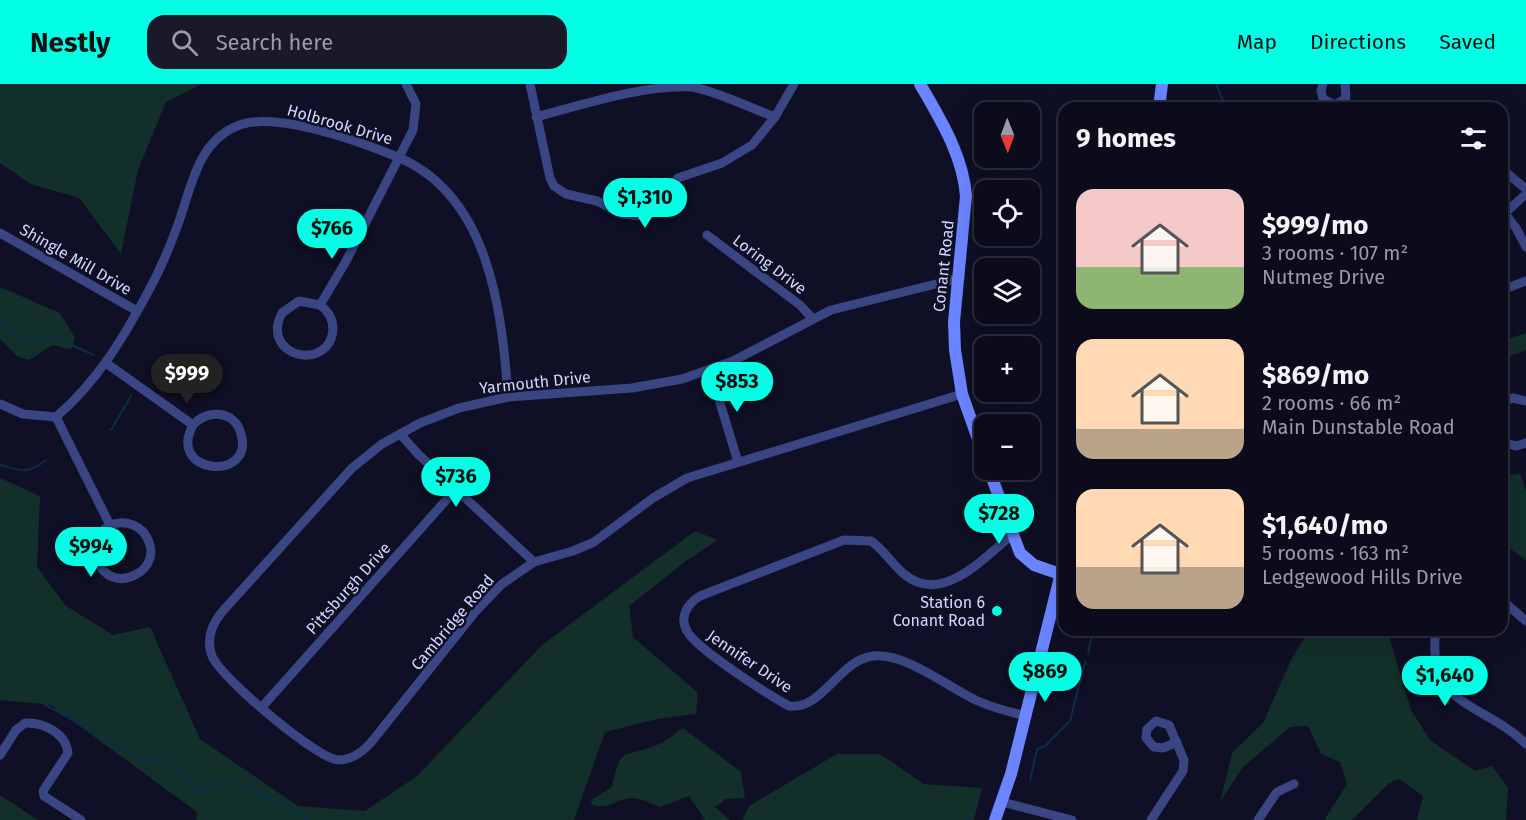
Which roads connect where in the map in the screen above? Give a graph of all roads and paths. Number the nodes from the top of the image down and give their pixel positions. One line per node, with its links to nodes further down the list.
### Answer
1 (406, 84): 14 (street)
2 (530, 84): 12 (street)
3 (794, 84): 13 (street)
4 (920, 84): 23 (street, Conant Road)
5 (1162, 84): 9 (street)
6 (1323, 84): 10 (street)
7 (1345, 84): 11 (street)
8 (710, 88): 12 (street); 13 (street)
9 (1160, 102)
10 (1329, 102)
11 (1340, 102)
12 (536, 117): 13 (street)
13 (775, 117)
14 (401, 158): 26 (street); 27 (street, Holbrook Drive); 32 (street, Holbrook Drive)
15 (1508, 174): 16 (street)
16 (1526, 189)
17 (1526, 194): 18 (street)
18 (1508, 208)
19 (1508, 220): 22 (street)
20 (0, 233): 27 (street, Shingle Mill Drive)
21 (707, 235): 28 (street, Loring Drive)
22 (1526, 247)
23 (960, 278): 28 (street, Yarmouth Drive); 31 (street, Conant Road)
24 (1526, 280): 25 (street)
25 (1508, 288)
26 (320, 305): 26 (street)
27 (137, 311): 29 (street, Holbrook Drive)
28 (812, 318): 30 (street, Yarmouth Drive)
29 (106, 363): 36 (street, Holbrook Drive); 37 (street)
30 (710, 370): 32 (street, Yarmouth Drive); 42 (street)
31 (962, 394): 38 (street, Conant Road); 42 (street, Cambridge Road)
32 (508, 397): 39 (street, Yarmouth Drive)
33 (1508, 400): 34 (street)
34 (1526, 401)
35 (0, 404): 36 (street)
36 (56, 417): 45 (street)
37 (193, 425): 37 (street)
38 (974, 428)
39 (400, 434): 44 (street); 53 (street, Yarmouth Drive)
40 (1526, 443): 41 (street)
41 (1508, 444)
42 (738, 462): 47 (street, Cambridge Road)
43 (992, 480): 46 (street)
44 (456, 489): 47 (street); 53 (street, Pittsburgh Drive)
45 (110, 525): 45 (street)
46 (1011, 535): 48 (street); 54 (street, Jennifer Drive)
47 (534, 562): 53 (street, Cambridge Road)
48 (1058, 573)
49 (1058, 582): 54 (street)
50 (1508, 605): 51 (street)
51 (1526, 621)
52 (1436, 636): 56 (street)
53 (262, 707)
54 (1026, 716): 59 (street)
55 (1177, 742): 63 (street)
56 (1526, 744)
57 (0, 755): 60 (street)
58 (1294, 784): 64 (street)
59 (1002, 802): 61 (street); 62 (street)
60 (81, 820)
61 (995, 820)
62 (1072, 820)
63 (1151, 820)
64 (1258, 820)

